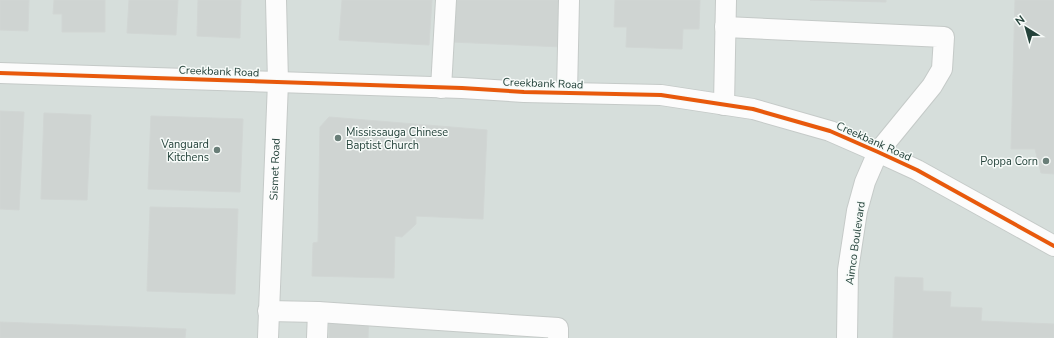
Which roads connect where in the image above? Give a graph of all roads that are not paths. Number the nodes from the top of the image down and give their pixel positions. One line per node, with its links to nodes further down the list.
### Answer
1 (276, 0): 7 (street, Sismet Road)
2 (446, 0): 8 (street)
3 (570, 0): 9 (street)
4 (726, 0): 5 (street)
5 (725, 27): 10 (street); 11 (street, Aimco Boulevard)
6 (0, 73): 7 (street, Creekbank Road)
7 (278, 82): 8 (street, Creekbank Road); 13 (street, Sismet Road)
8 (441, 88): 9 (street, Creekbank Road)
9 (567, 93): 10 (street, Creekbank Road)
10 (724, 105): 11 (street, Creekbank Road)
11 (878, 152): 12 (street, Creekbank Road); 18 (street, Aimco Boulevard)
12 (1054, 246)
13 (268, 311): 14 (street); 15 (street, Sismet Road)
14 (318, 312): 16 (street); 17 (street)
15 (268, 338)
16 (318, 338)
17 (558, 338)
18 (847, 338)

